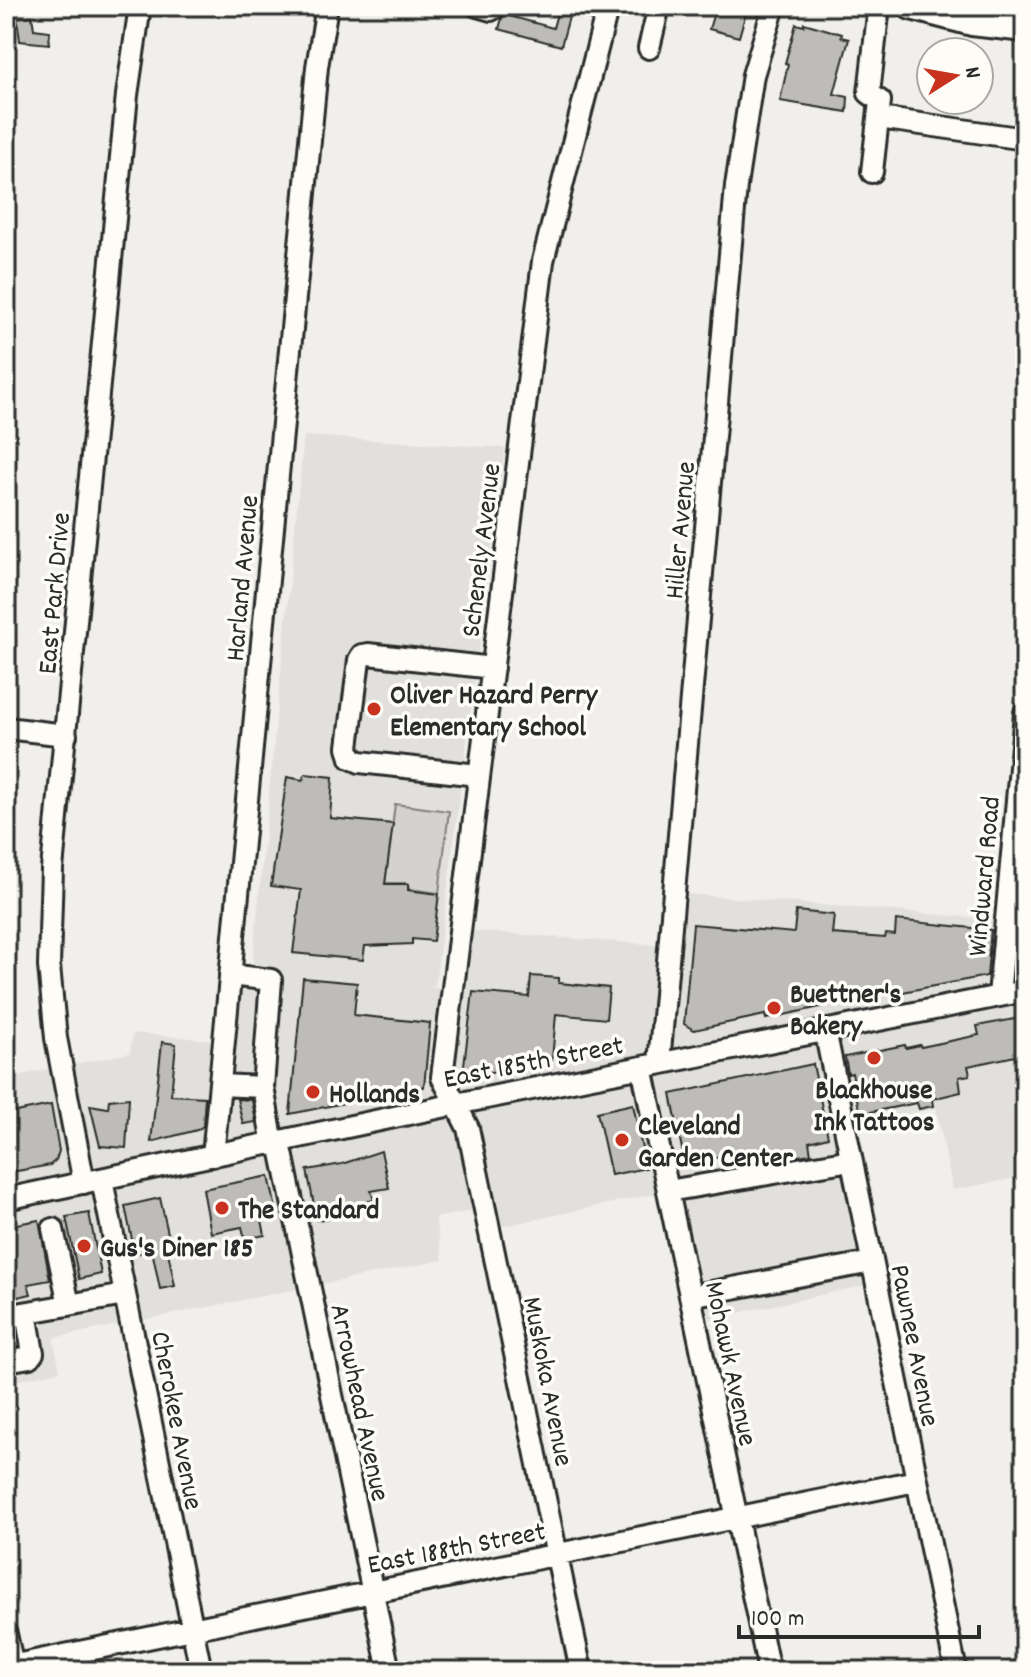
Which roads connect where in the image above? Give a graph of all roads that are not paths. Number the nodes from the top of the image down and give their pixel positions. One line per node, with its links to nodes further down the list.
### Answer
1 (140, 6): 18 (street, East Park Drive)
2 (327, 6): 21 (street, Harland Avenue)
3 (477, 6): 4 (street)
4 (497, 6)
5 (608, 6): 15 (street, Schenely Avenue)
6 (659, 6): 11 (street)
7 (774, 6): 25 (street, Hiller Avenue)
8 (879, 6): 12 (street)
9 (911, 6): 10 (main road)
10 (1025, 28)
11 (649, 48)
12 (879, 118): 13 (street); 14 (street)
13 (1025, 139)
14 (872, 172)
15 (493, 668): 19 (street, Schenely Avenue); 19 (street)
16 (1025, 713): 20 (street, Windward Road)
17 (6, 728): 18 (street)
18 (66, 735): 32 (street, East Park Drive)
19 (478, 775): 28 (street, Schenely Avenue)
20 (1018, 874): 23 (street, Windward Road)
21 (230, 975): 26 (street, Harland Avenue); 27 (street, Arrowhead Avenue)
22 (1025, 991): 23 (street, East 185th Street)
23 (999, 996): 24 (street, East 185th Street)
24 (825, 1030): 25 (street, East 185th Street); 31 (street, Pawnee Avenue)
25 (651, 1065): 28 (street, East 185th Street); 33 (street, Mohawk Avenue)
26 (220, 1085): 27 (street); 30 (street, Harland Avenue)
27 (263, 1087): 29 (street, Arrowhead Avenue)
28 (456, 1104): 29 (street, East 185th Street); 44 (street, Muskoka Avenue)
29 (276, 1144): 30 (street, East 185th Street); 45 (street, Arrowhead Avenue)
30 (213, 1156): 32 (street, East 185th Street)
31 (851, 1160): 33 (street); 36 (street, Pawnee Avenue)
32 (93, 1182): 34 (street, East 185th Street); 37 (street, Cherokee Avenue)
33 (668, 1191): 38 (street, Mohawk Avenue)
34 (6, 1199)
35 (53, 1229): 39 (street)
36 (872, 1262): 38 (street); 42 (street, Pawnee Avenue)
37 (125, 1295): 39 (street); 46 (street, Cherokee Avenue)
38 (690, 1296): 43 (street, Mohawk Avenue)
39 (69, 1305): 40 (street)
40 (16, 1315): 41 (street)
41 (6, 1361)
42 (916, 1481): 43 (street, East 188th Street); 53 (street, Pawnee Avenue)
43 (737, 1517): 44 (street, East 188th Street); 52 (street, Mohawk Avenue)
44 (557, 1555): 45 (street, East 188th Street); 51 (street, Muskoka Avenue)
45 (372, 1591): 46 (street, East 188th Street); 50 (street, Arrowhead Avenue)
46 (193, 1630): 48 (street, East 188th Street); 49 (street, Cherokee Avenue)
47 (6, 1634): 48 (street)
48 (11, 1668)
49 (201, 1671)
50 (389, 1671)
51 (581, 1671)
52 (769, 1671)
53 (956, 1671)

